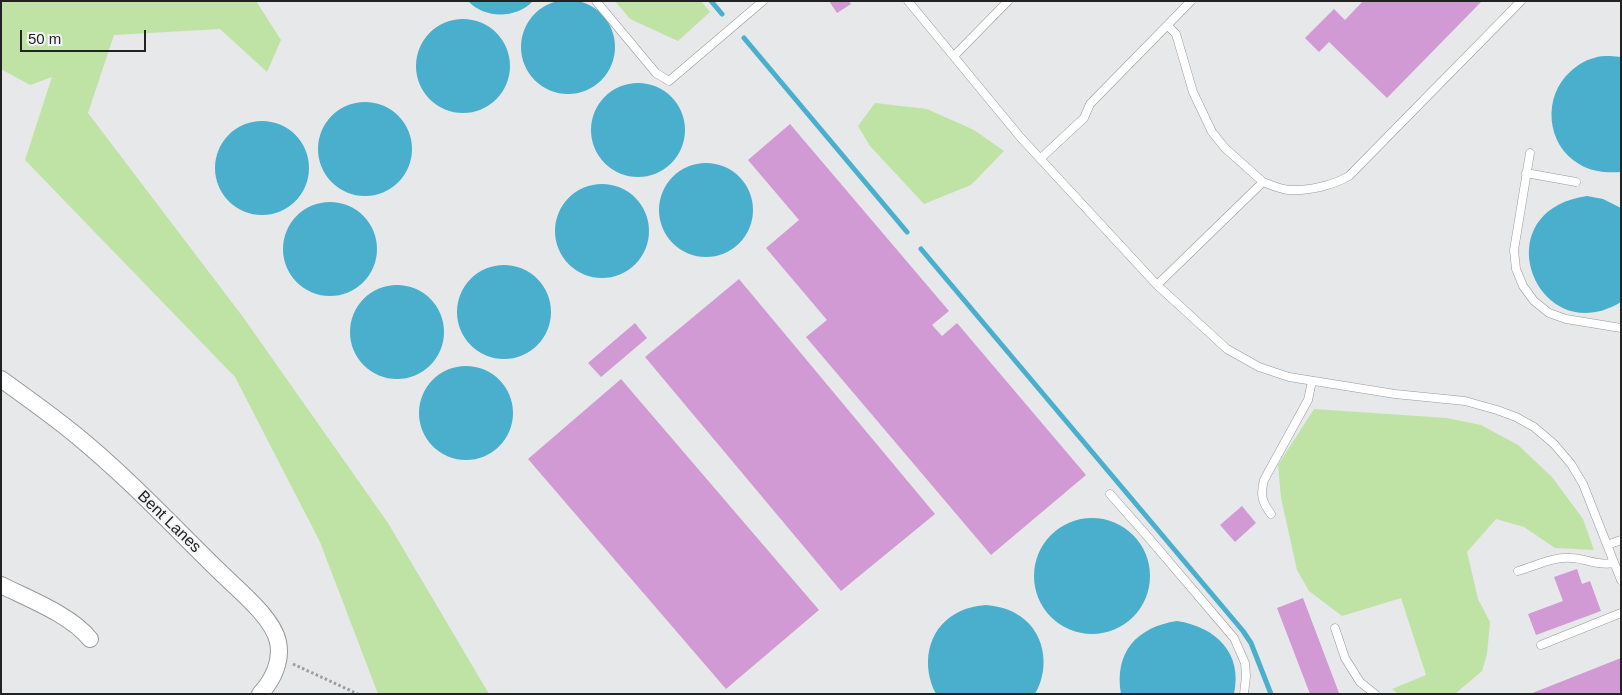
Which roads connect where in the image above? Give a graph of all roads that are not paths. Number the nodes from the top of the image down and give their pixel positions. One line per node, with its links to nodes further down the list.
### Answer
1 (596, 1): 2 (lane)
2 (763, 1)
3 (908, 1): 8 (lane)
4 (1008, 1): 8 (lane)
5 (1191, 1): 7 (lane)
6 (1521, 1): 12 (lane)
7 (1168, 26): 10 (lane); 12 (lane)
8 (954, 56): 10 (lane)
9 (1530, 153): 11 (lane)
10 (1041, 158): 14 (lane)
11 (1526, 173): 13 (lane); 15 (lane)
12 (1263, 182): 14 (lane)
13 (1576, 182)
14 (1157, 285): 17 (lane)
15 (1621, 328)
16 (1, 379): 30 (street, Bent Lanes)
17 (1312, 381): 19 (lane); 21 (lane)
18 (1110, 494): 31 (lane)
19 (1271, 514)
20 (1621, 540): 21 (lane)
21 (1607, 546): 22 (lane)
22 (1614, 563): 23 (lane); 24 (lane)
23 (1518, 571)
24 (1621, 580)
25 (1, 586): 28 (street)
26 (1621, 614): 29 (lane)
27 (1335, 628): 32 (lane)
28 (90, 639)
29 (1541, 645)
30 (260, 694)
31 (1244, 694)
32 (1376, 694)

